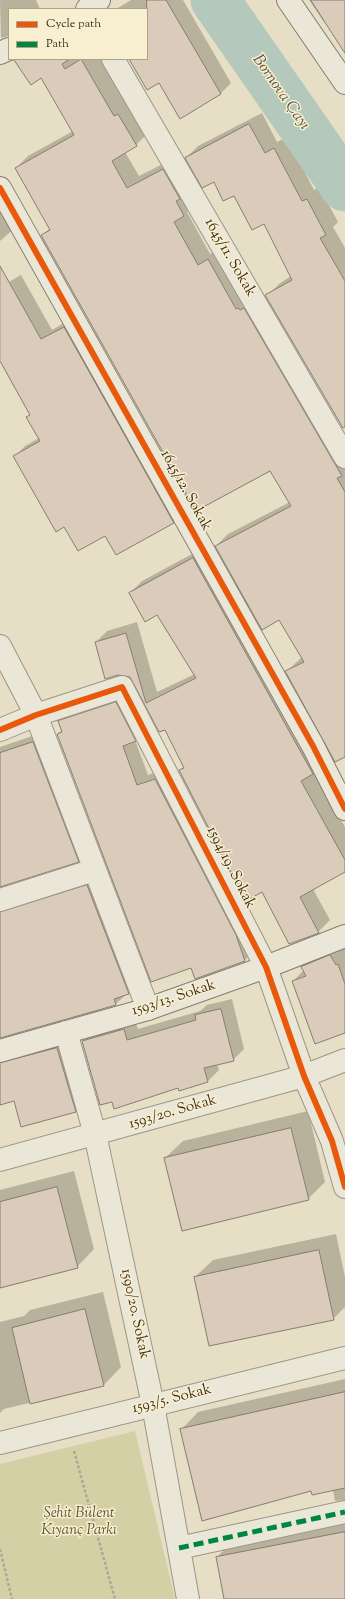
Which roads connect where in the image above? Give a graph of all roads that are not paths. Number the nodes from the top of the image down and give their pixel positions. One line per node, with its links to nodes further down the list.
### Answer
1 (98, 0): 3 (street)
2 (288, 0): 5 (street)
3 (88, 8)
4 (114, 60): 7 (street, 1645/11. Sokak)
5 (345, 83)
6 (0, 188): 11 (street, 1645/12. Sokak)
7 (345, 457)
8 (0, 646): 9 (street)
9 (36, 715): 10 (street, 1594/19. Sokak); 12 (street); 15 (street, 1594/19. Sokak)
10 (0, 730)
11 (345, 809)
12 (94, 870): 13 (street); 16 (street)
13 (0, 900)
14 (345, 936): 15 (street, 1593/13. Sokak)
15 (266, 968): 16 (street, 1593/13. Sokak); 20 (street, 1594/19. Sokak)
16 (148, 1009): 17 (street, 1593/13. Sokak)
17 (66, 1032): 18 (street, 1593/13. Sokak); 21 (street, 1590/20. Sokak)
18 (0, 1051)
19 (345, 1060): 20 (street, 1593/20. Sokak)
20 (304, 1076): 21 (street, 1593/20. Sokak); 23 (street, 1594/19. Sokak)
21 (95, 1134): 22 (street, 1593/20. Sokak); 25 (street, 1590/20. Sokak)
22 (0, 1160)
23 (345, 1187)
24 (345, 1358): 25 (street, 1593/5. Sokak)
25 (153, 1405): 26 (street, 1593/5. Sokak); 28 (street, 1590/20. Sokak)
26 (0, 1443)
27 (345, 1512): 28 (street)
28 (179, 1548): 29 (street, 1590/20. Sokak)
29 (188, 1599)

